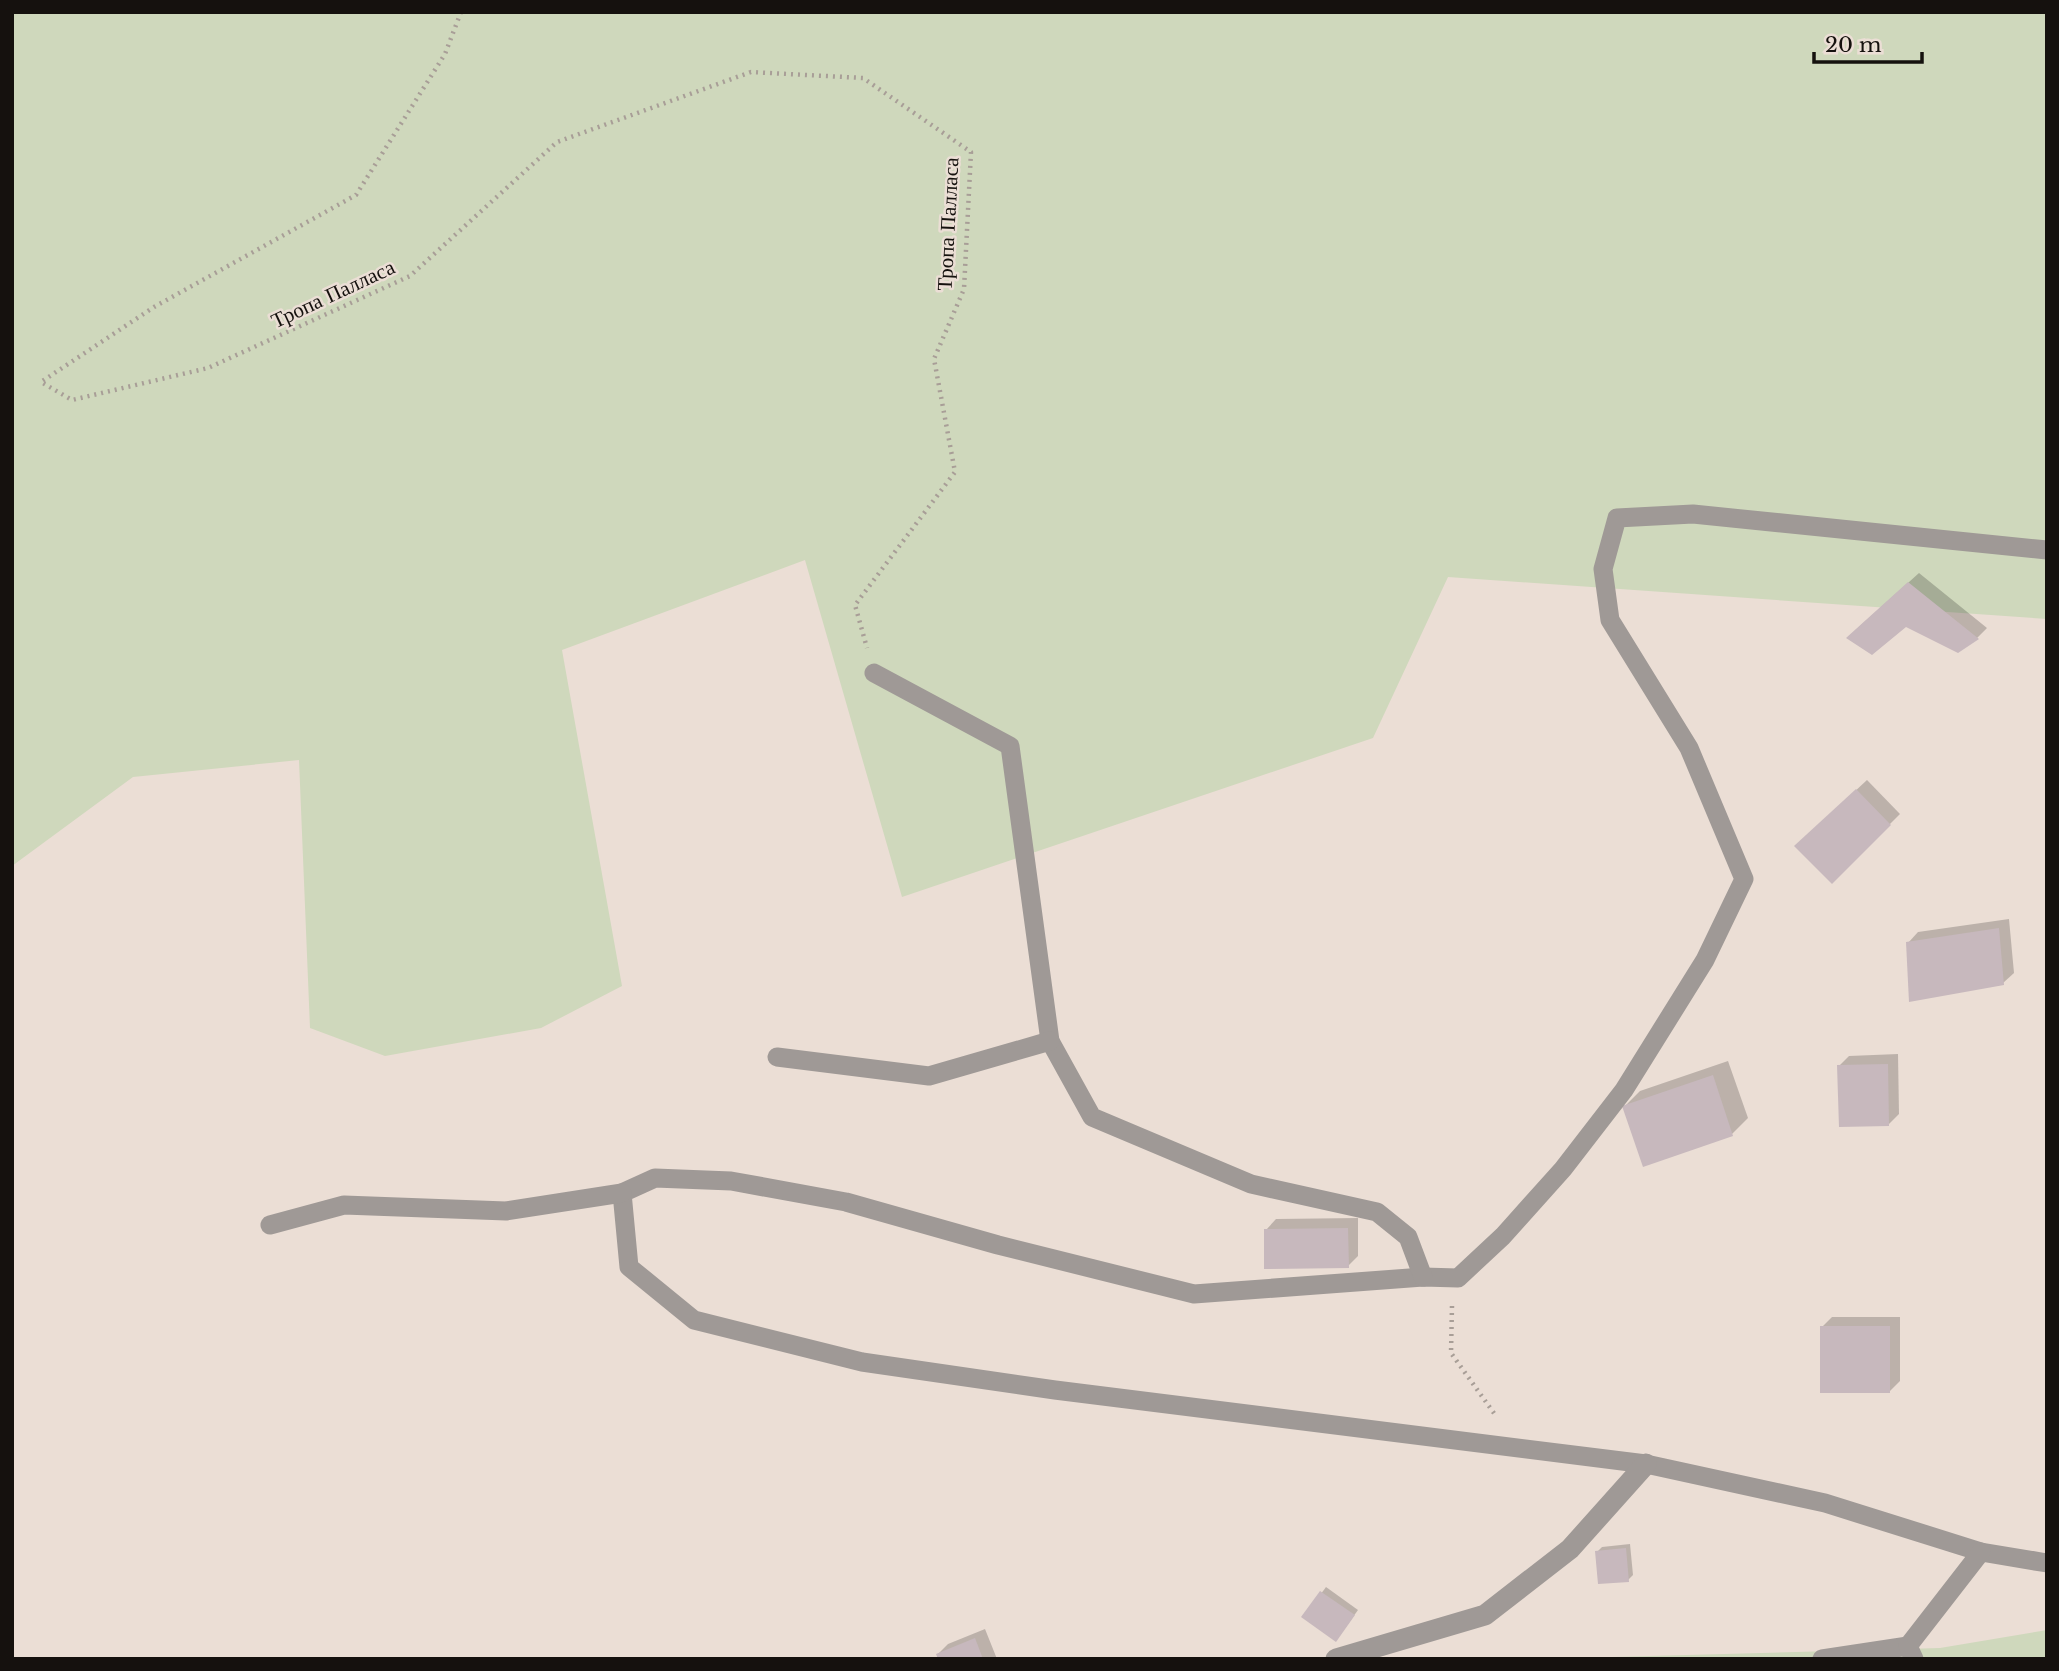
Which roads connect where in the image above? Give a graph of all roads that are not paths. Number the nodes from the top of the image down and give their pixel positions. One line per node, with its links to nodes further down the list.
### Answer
1 (2047, 550): 7 (lane)
2 (874, 673): 3 (lane)
3 (1050, 1041): 4 (lane); 7 (lane)
4 (777, 1057)
5 (622, 1193): 6 (lane); 7 (lane); 8 (lane)
6 (270, 1225)
7 (1423, 1277)
8 (1646, 1464): 9 (lane); 12 (street)
9 (1981, 1552): 10 (lane); 11 (lane)
10 (2047, 1563)
11 (1911, 1653): 13 (lane)
12 (1336, 1659)
13 (1822, 1659)

